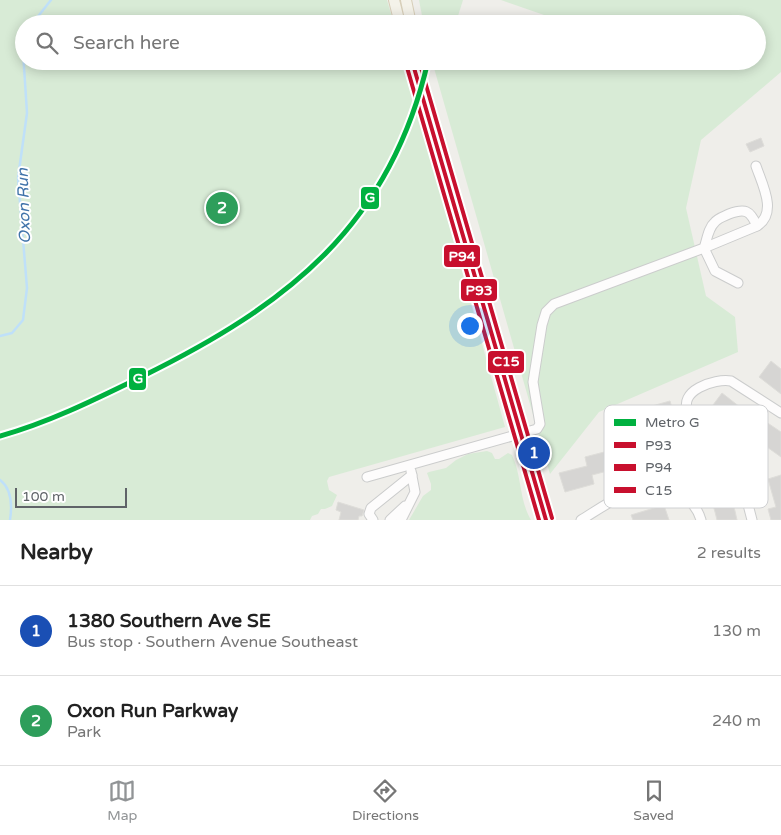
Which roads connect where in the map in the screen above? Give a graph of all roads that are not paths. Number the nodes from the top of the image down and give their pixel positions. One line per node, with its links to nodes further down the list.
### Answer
1 (394, 0): 3 (main road)
2 (406, 0): 4 (main road)
3 (398, 15)
4 (410, 15)
5 (417, 70): 12 (main road)
6 (756, 166): 7 (lane)
7 (757, 226): 8 (lane); 8 (lane)
8 (704, 248): 9 (lane); 12 (lane)
9 (738, 283)
10 (686, 405): 11 (lane)
11 (781, 413)
12 (521, 434): 13 (lane); 22 (main road)
13 (410, 464): 14 (lane); 15 (lane)
14 (412, 475): 16 (lane); 19 (lane)
15 (367, 477)
16 (409, 503): 20 (lane); 21 (lane)
17 (604, 506): 23 (lane)
18 (695, 508): 24 (lane)
19 (373, 520)
20 (390, 520)
21 (401, 520)
22 (546, 520)
23 (580, 520)
24 (701, 520)

